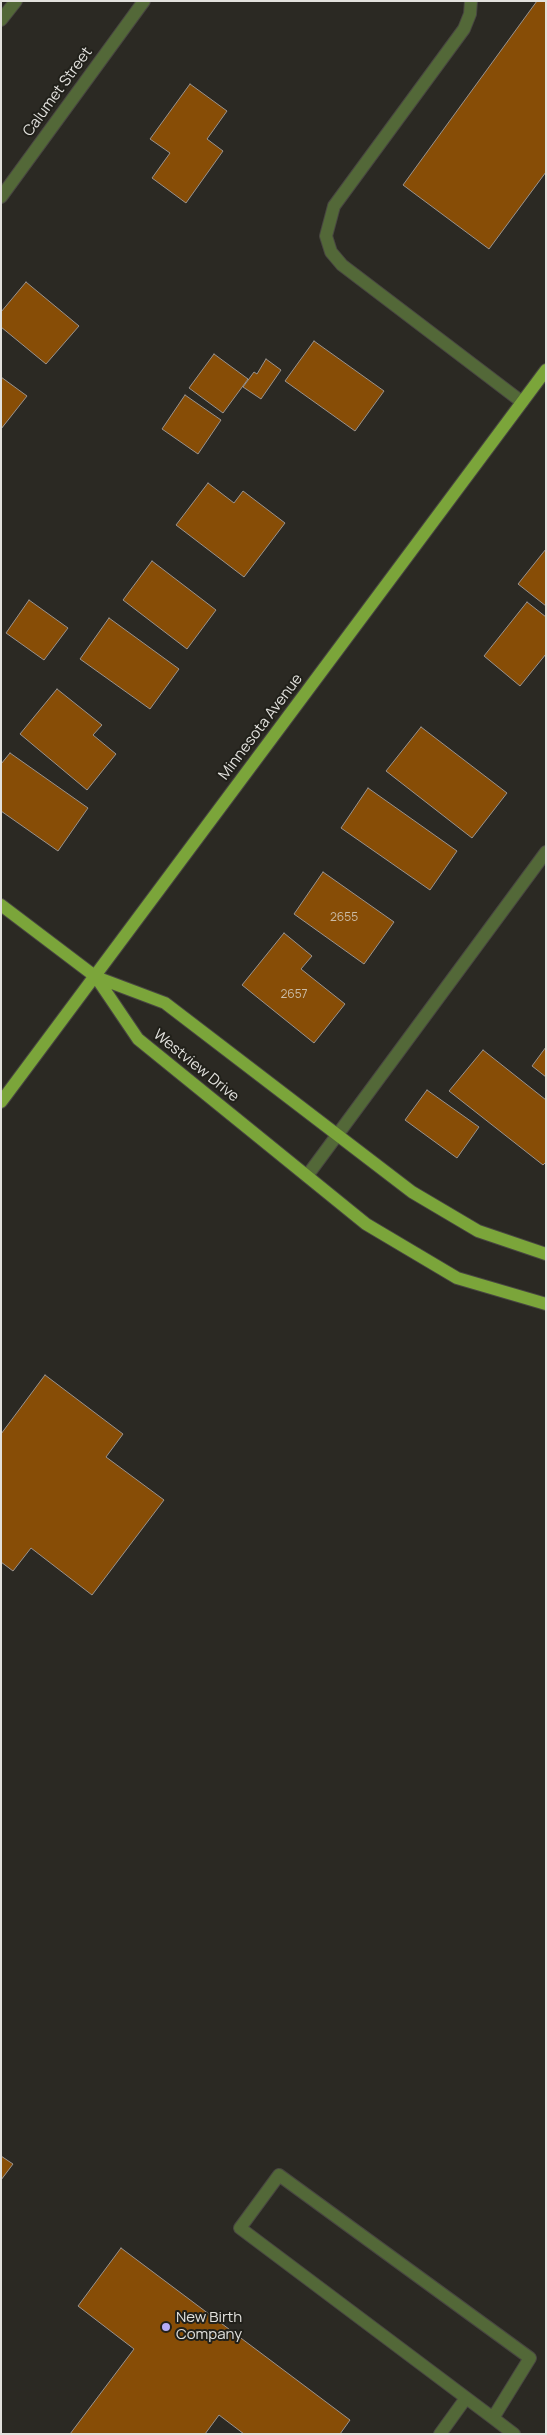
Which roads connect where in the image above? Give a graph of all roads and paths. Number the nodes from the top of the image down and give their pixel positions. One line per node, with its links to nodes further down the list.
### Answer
1 (16, 1): 4 (street)
2 (471, 1): 7 (street)
3 (142, 4): 5 (street, Calumet Street)
4 (1, 20)
5 (1, 197)
6 (546, 370): 7 (main road, Minnesota Avenue)
7 (522, 402): 10 (main road, Minnesota Avenue)
8 (546, 852): 12 (street)
9 (1, 905): 10 (main road)
10 (96, 977): 11 (main road, Minnesota Avenue); 12 (main road, Westview Drive); 13 (main road, Westview Drive)
11 (1, 1102)
12 (338, 1135): 13 (street); 14 (main road, Westview Drive)
13 (307, 1176): 15 (main road, Westview Drive)
14 (546, 1254)
15 (546, 1304)
16 (466, 2398): 17 (street); 17 (street); 18 (street)
17 (493, 2418): 19 (street)
18 (440, 2434)
19 (514, 2434)

